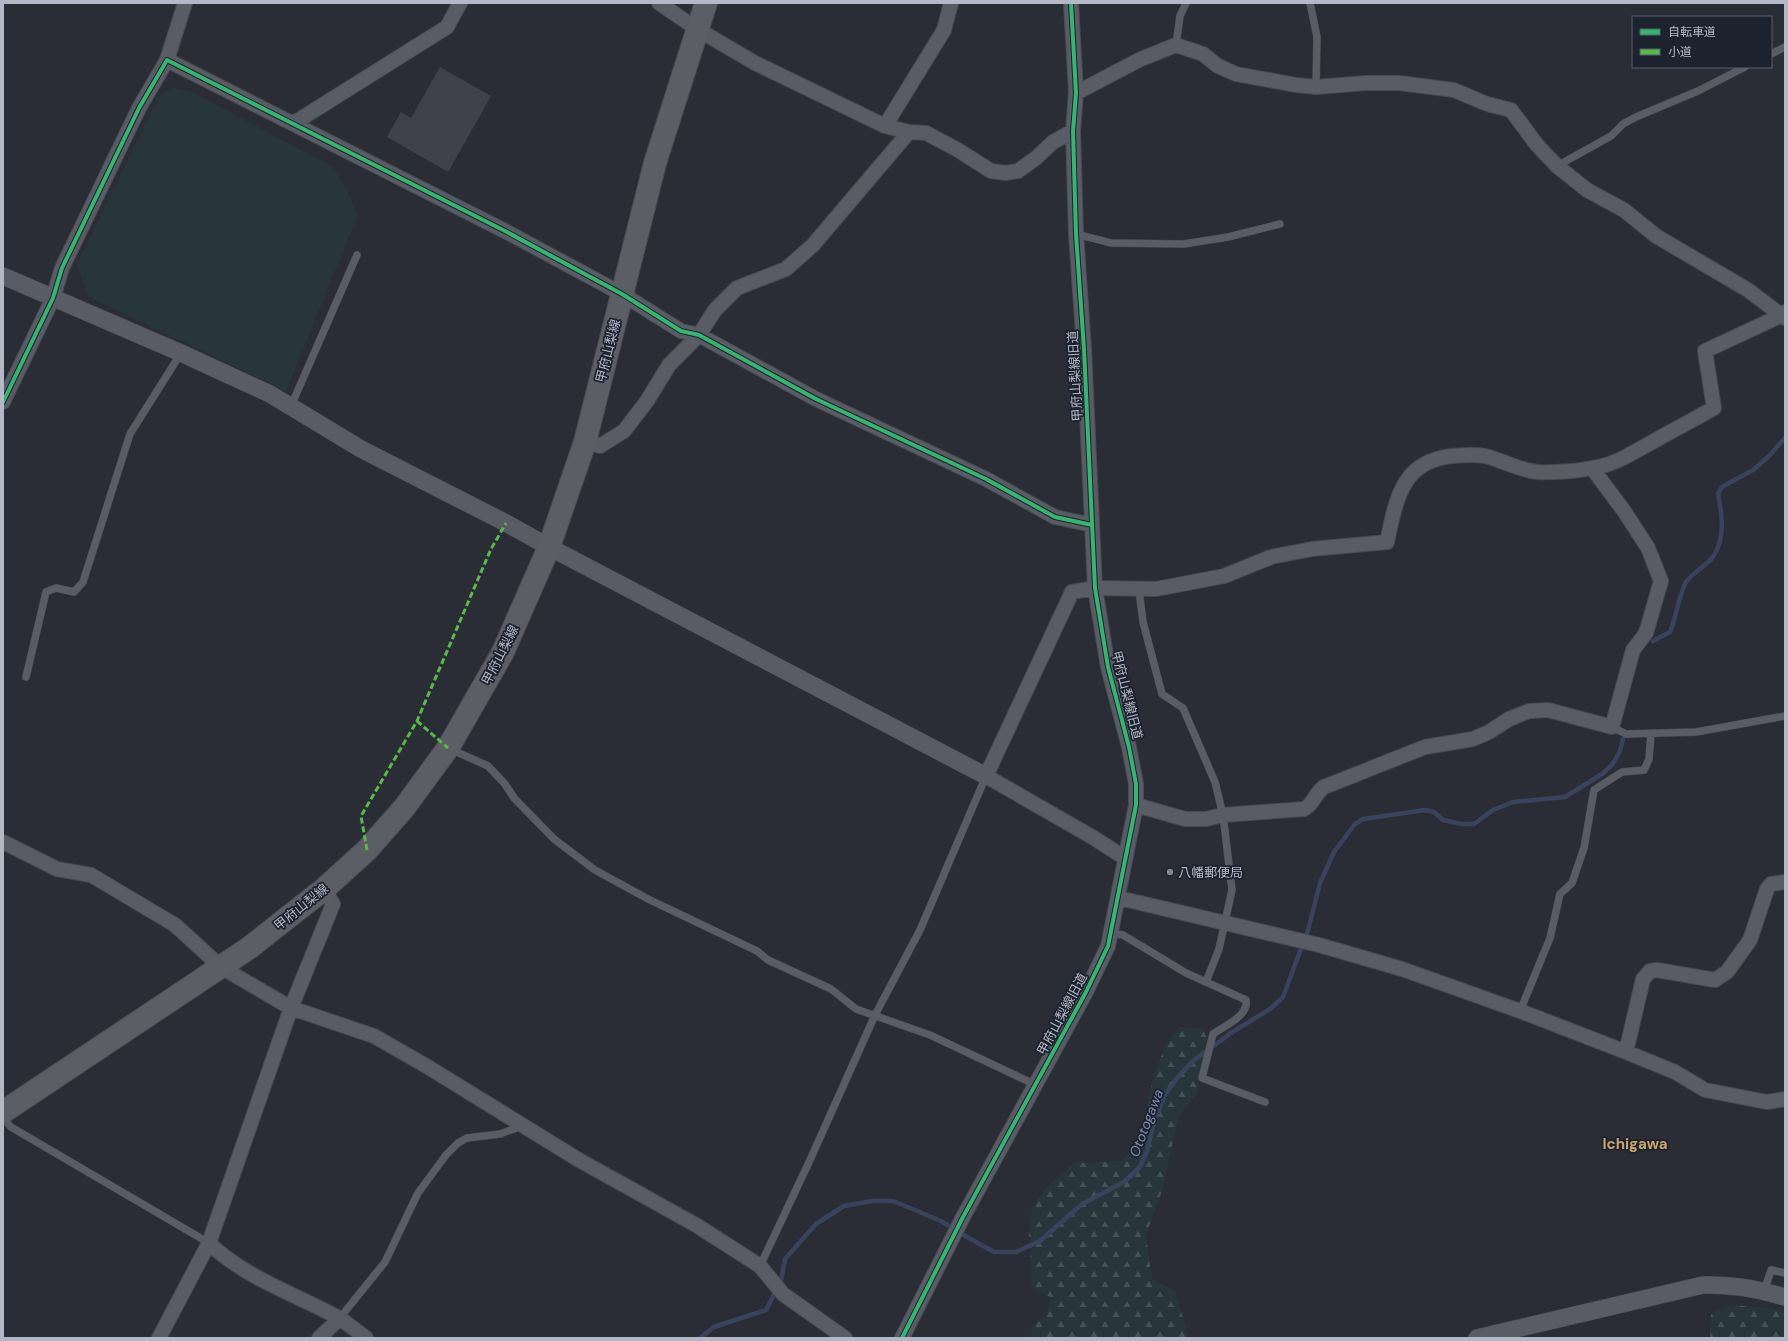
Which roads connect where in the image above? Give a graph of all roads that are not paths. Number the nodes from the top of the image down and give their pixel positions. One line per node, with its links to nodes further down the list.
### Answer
1 (185, 3): 13 (street)
2 (460, 3): 17 (street)
3 (659, 3): 9 (street)
4 (706, 3): 9 (main road, 甲府山梨線)
5 (951, 3): 18 (street)
6 (1071, 3): 16 (street, 甲府山梨線旧道)
7 (1186, 3): 10 (lane)
8 (1310, 3): 15 (lane)
9 (698, 29): 18 (street); 26 (main road, 甲府山梨線)
10 (1176, 45): 15 (street); 16 (street)
11 (1785, 47): 12 (lane)
12 (1772, 54)
13 (167, 60): 17 (street); 27 (street)
14 (1743, 68): 21 (lane)
15 (1316, 87): 21 (street)
16 (1076, 93): 19 (street, 甲府山梨線旧道)
17 (294, 124): 26 (street)
18 (884, 126): 20 (street)
19 (1073, 131): 20 (street); 23 (street, 甲府山梨線旧道)
20 (909, 132): 29 (street)
21 (1557, 166): 28 (street)
22 (1280, 224): 23 (lane)
23 (1076, 234): 35 (street, 甲府山梨線旧道)
24 (357, 255): 32 (lane)
25 (3, 276): 27 (street)
26 (622, 294): 29 (street); 33 (main road, 甲府山梨線)
27 (53, 298): 30 (street); 31 (street)
28 (1784, 315): 34 (street)
29 (699, 335): 33 (street); 35 (street)
30 (181, 353): 32 (street); 39 (lane)
31 (3, 402)
32 (291, 407): 36 (street)
33 (585, 442): 36 (main road, 甲府山梨線)
34 (1592, 468): 38 (street); 41 (street)
35 (1092, 525): 37 (street, 甲府山梨線旧道)
36 (549, 547): 43 (main road, 甲府山梨線); 44 (street)
37 (1095, 588): 38 (street); 44 (street); 45 (street, 甲府山梨線旧道)
38 (1139, 590): 46 (lane)
39 (26, 677)
40 (1785, 716): 42 (lane)
41 (1612, 727): 42 (lane); 46 (street)
42 (1651, 734): 57 (lane)
43 (448, 748): 50 (main road, 甲府山梨線); 58 (lane)
44 (986, 776): 48 (street); 58 (lane)
45 (1136, 805): 46 (street); 48 (street, 甲府山梨線旧道)
46 (1223, 815): 52 (lane)
47 (3, 842): 54 (street)
48 (1124, 858): 51 (street, 甲府山梨線旧道)
49 (1785, 882): 59 (street)
50 (324, 889): 54 (main road, 甲府山梨線); 56 (street)
51 (1119, 898): 52 (street); 53 (street, 甲府山梨線旧道)
52 (1226, 924): 55 (lane); 57 (street)
53 (1111, 933): 55 (lane); 60 (street, 甲府山梨線旧道)
54 (221, 967): 56 (street); 63 (main road, 甲府山梨線)
55 (1206, 982): 62 (lane)
56 (291, 1008): 65 (street); 66 (street)
57 (1520, 1012): 59 (street)
58 (875, 1015): 60 (lane); 67 (lane)
59 (1626, 1052): 61 (street)
60 (1034, 1084): 76 (street, 甲府山梨線旧道)
61 (1785, 1099)
62 (1265, 1102)
63 (3, 1112)
64 (3, 1118): 66 (lane)
65 (522, 1126): 67 (street); 71 (lane)
66 (208, 1243): 71 (street); 72 (street)
67 (764, 1270): 75 (street)
68 (1785, 1273): 69 (lane)
69 (1764, 1292): 70 (street); 77 (street)
70 (1785, 1297)
71 (340, 1319): 73 (street); 74 (street)
72 (159, 1338)
73 (319, 1338)
74 (366, 1338)
75 (845, 1338)
76 (902, 1338)
77 (1477, 1338)

